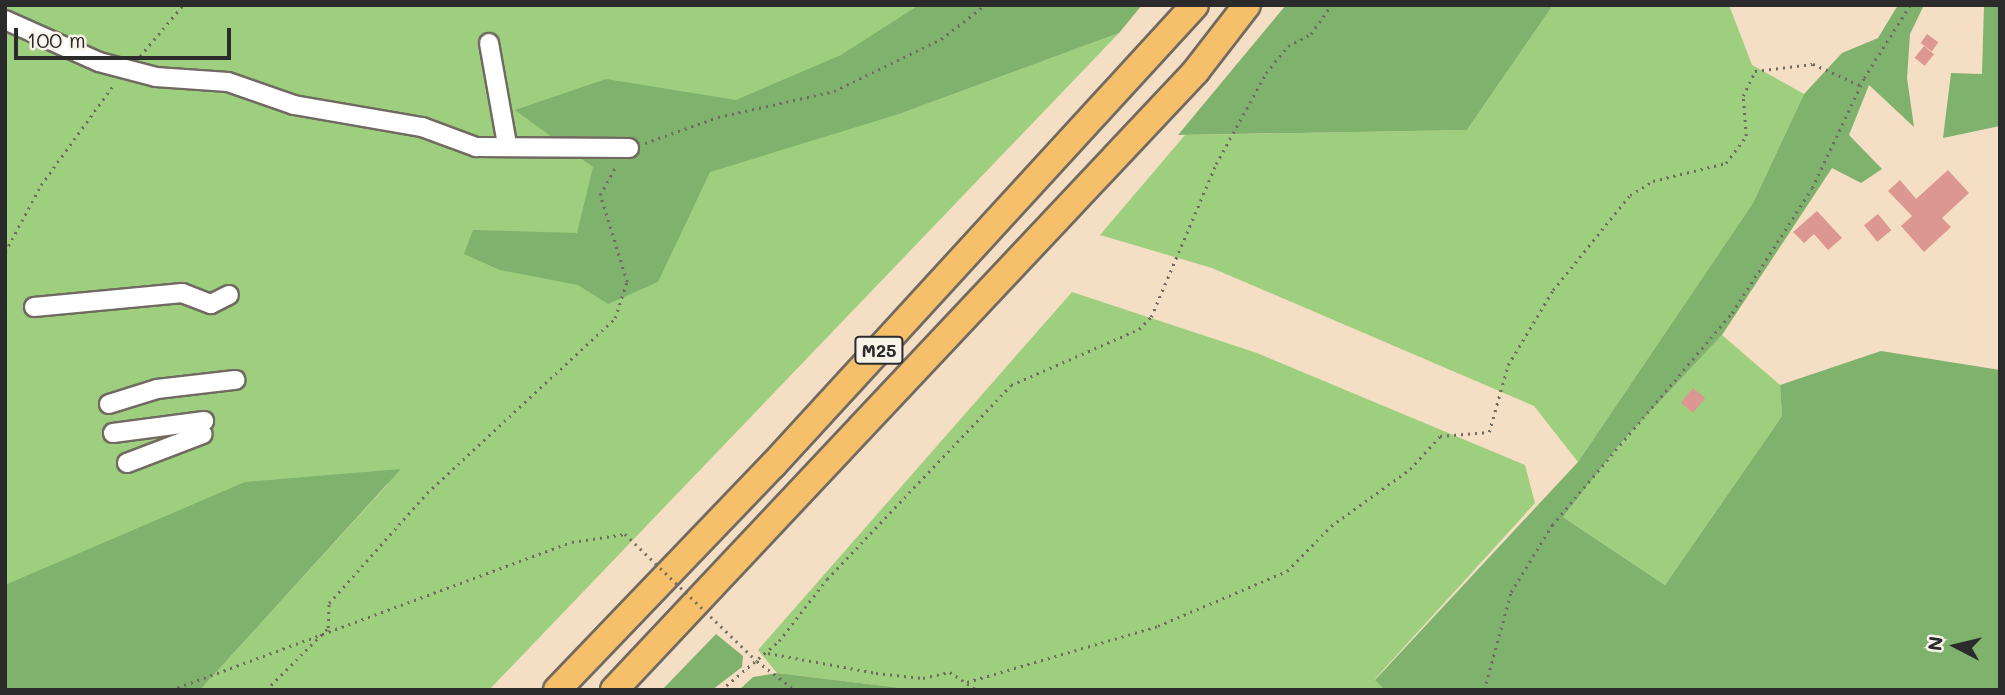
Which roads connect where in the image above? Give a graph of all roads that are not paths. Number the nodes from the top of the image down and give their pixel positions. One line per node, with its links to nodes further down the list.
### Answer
1 (1195, 5): 13 (highway, M25)
2 (1247, 5): 14 (highway, M25)
3 (5, 20): 6 (lane)
4 (489, 43): 5 (lane)
5 (506, 138)
6 (630, 152)
7 (229, 295): 8 (lane)
8 (34, 307)
9 (234, 380): 10 (lane)
10 (109, 404)
11 (113, 433): 12 (lane)
12 (127, 463)
13 (557, 690)
14 (614, 690)

